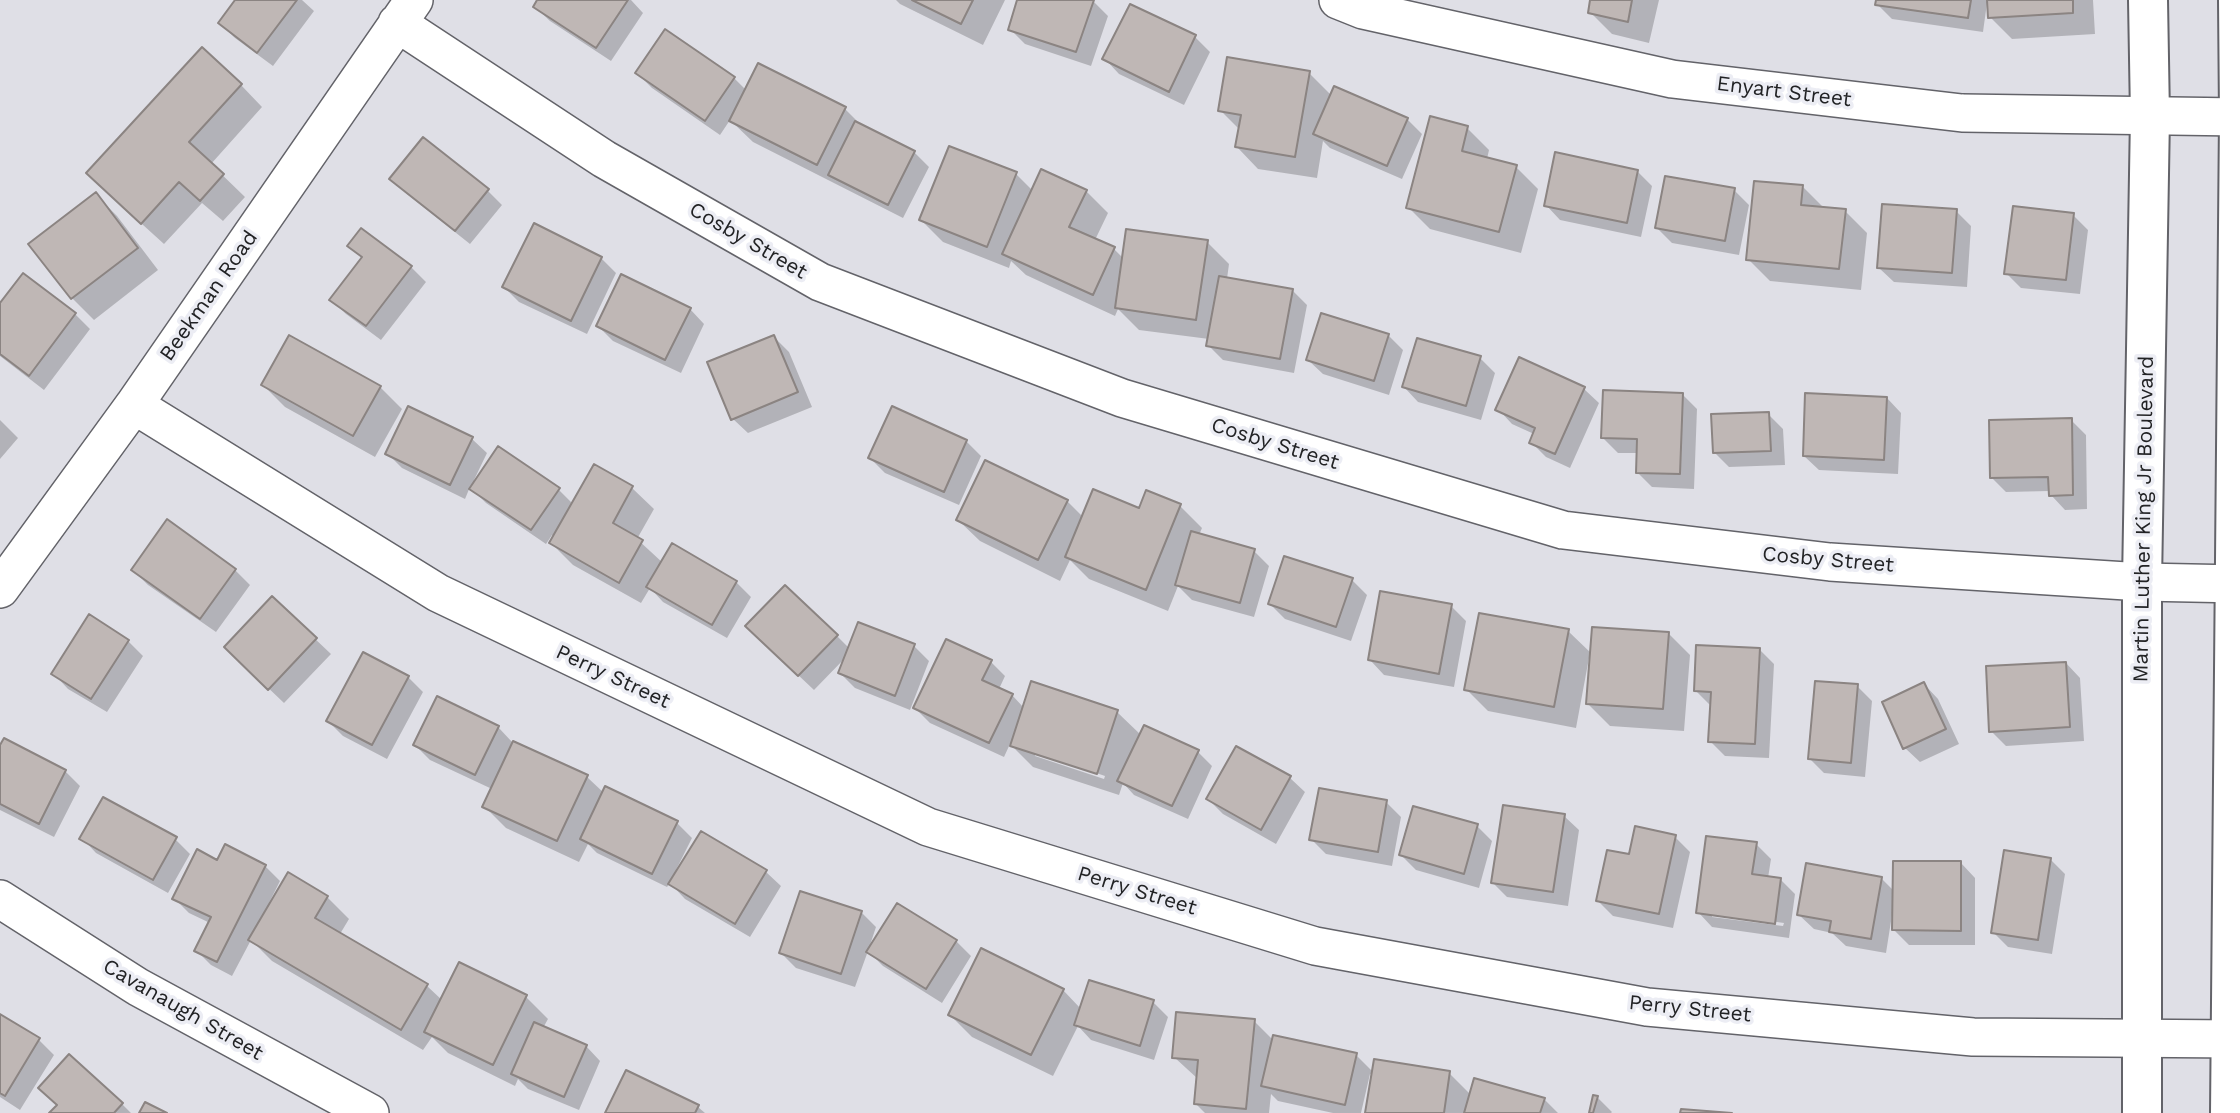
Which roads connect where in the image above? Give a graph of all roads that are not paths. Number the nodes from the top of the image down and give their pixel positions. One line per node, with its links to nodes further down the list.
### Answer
1 (1338, 0): 5 (street, Enyart Street)
2 (2148, 0): 5 (main road, Martin Luther King Jr Boulevard)
3 (2238, 0): 6 (main road)
4 (406, 12): 7 (street, Beekman Road); 8 (street, Cosby Street)
5 (2150, 116): 6 (street, Enyart Street); 8 (main road, Martin Luther King Jr Boulevard)
6 (2239, 117): 9 (main road)
7 (134, 405): 10 (street, Beekman Road); 12 (street, Perry Street)
8 (2142, 582): 9 (street, Cosby Street); 12 (main road, Martin Luther King Jr Boulevard)
9 (2238, 584): 13 (main road)
10 (0, 589)
11 (0, 899): 14 (street, Cavanaugh Street)
12 (2142, 1038): 13 (street, Perry Street); 15 (main road, Martin Luther King Jr Boulevard)
13 (2235, 1039): 16 (main road)
14 (370, 1113)
15 (2142, 1113)
16 (2230, 1113)

